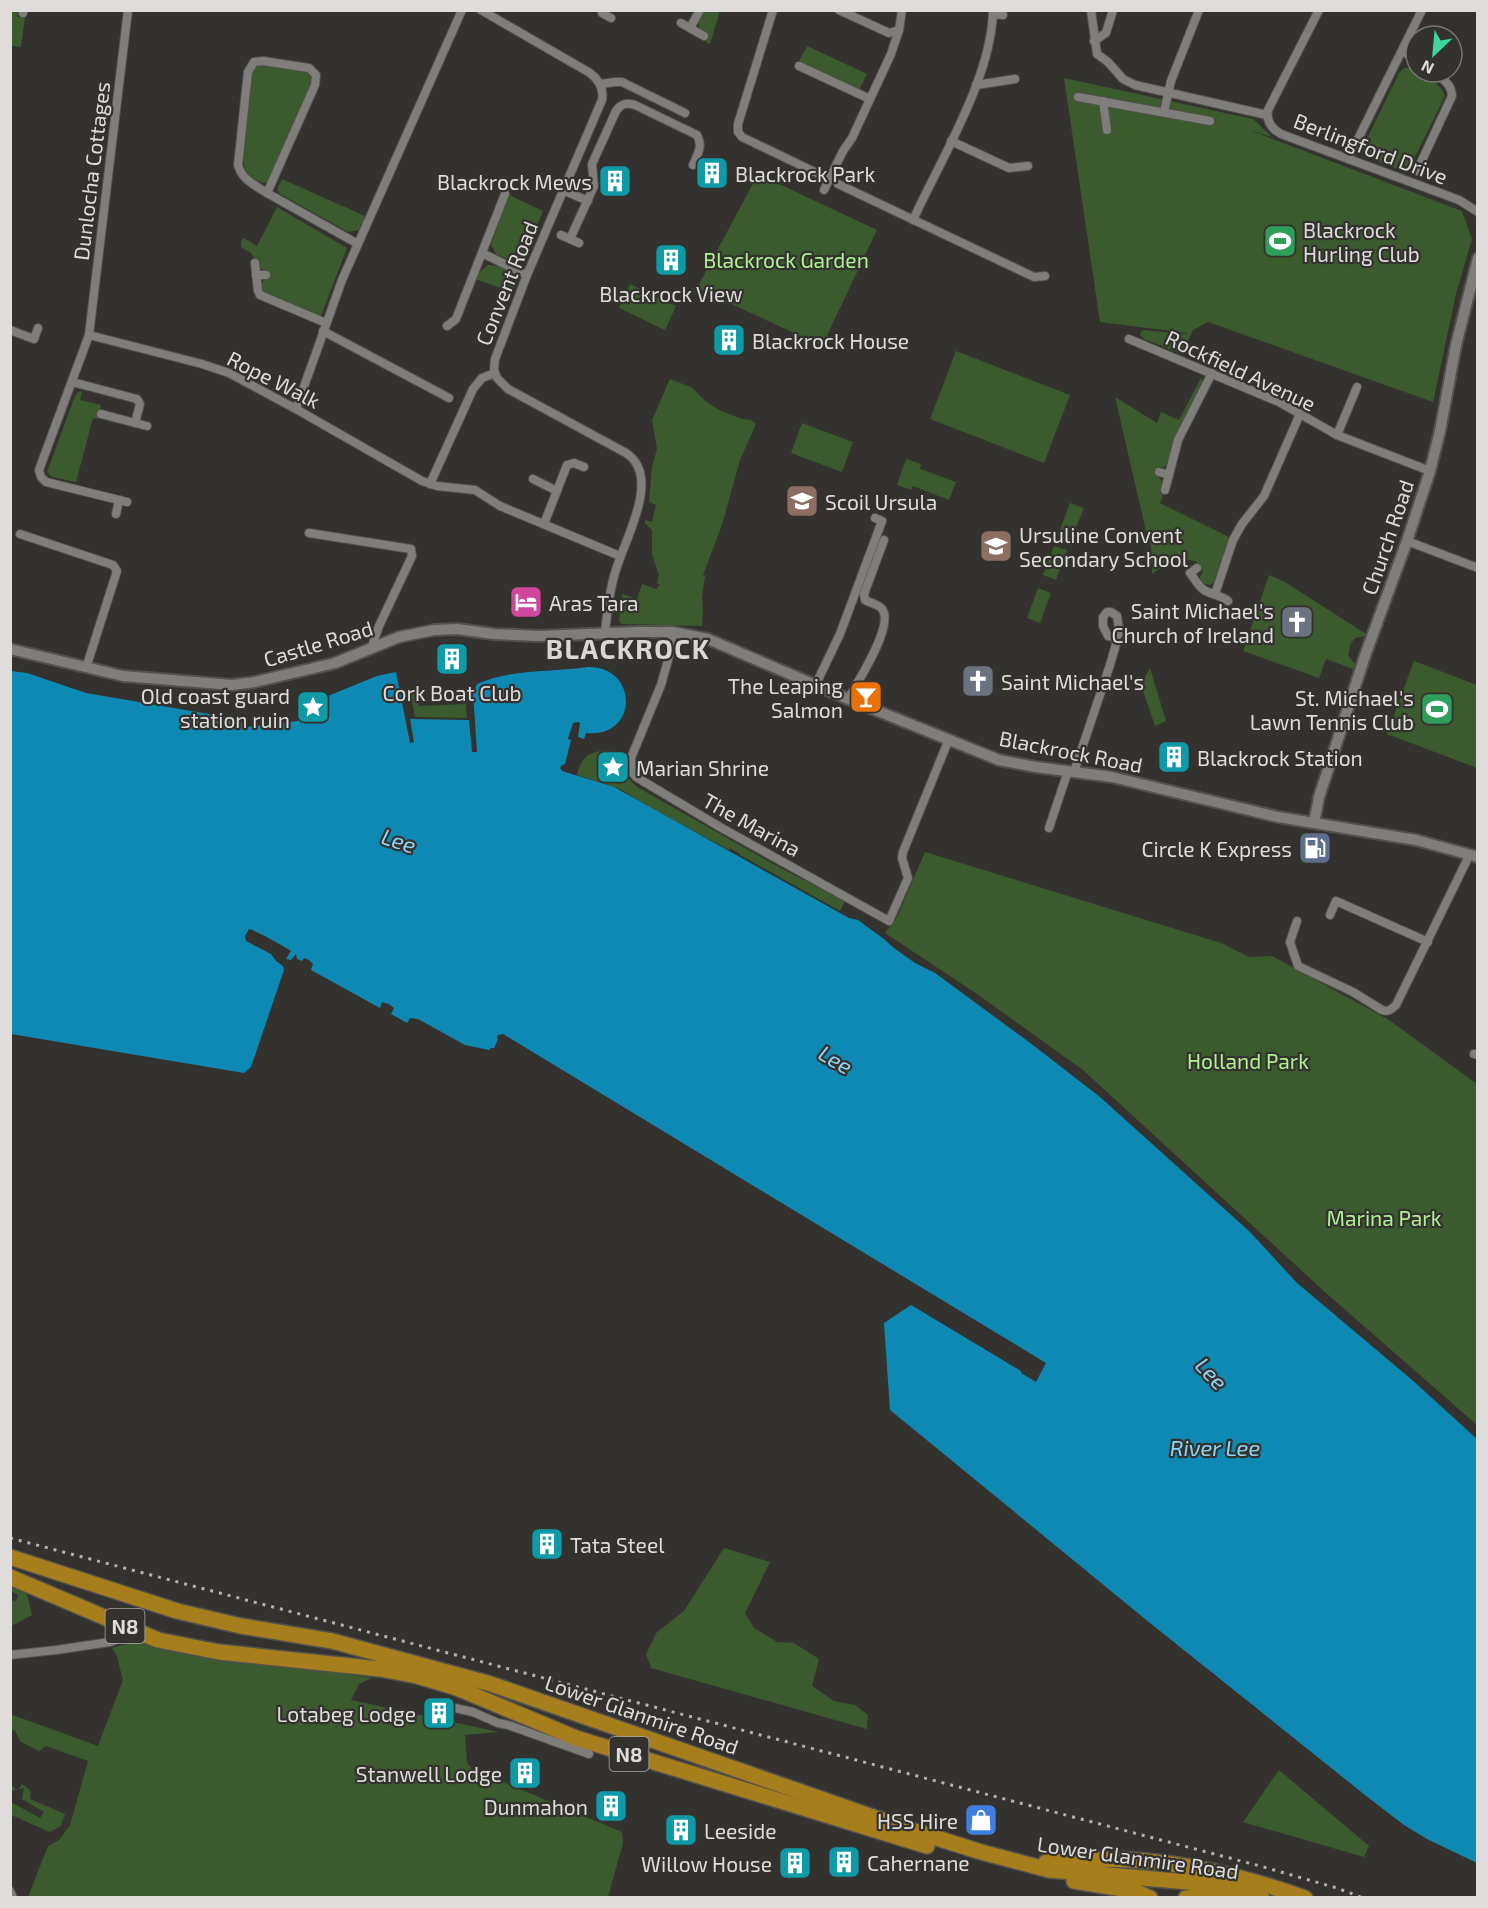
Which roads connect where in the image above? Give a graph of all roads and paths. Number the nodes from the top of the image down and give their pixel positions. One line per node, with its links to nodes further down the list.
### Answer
1 (128, 10): 66 (street, Dunlocha Cottages)
2 (462, 10): 54 (street)
3 (481, 10): 25 (street)
4 (603, 10): 16 (street)
5 (700, 10): 18 (street)
6 (773, 10): 42 (street)
7 (839, 10): 19 (street)
8 (902, 10): 19 (street)
9 (1091, 10): 21 (street)
10 (1113, 10): 21 (street)
11 (1199, 10): 28 (street)
12 (1319, 10): 34 (street, Berlingford Drive)
13 (1422, 10): 22 (street)
14 (993, 12): 15 (street); 27 (street)
15 (1003, 15)
16 (611, 18)
17 (681, 23): 18 (street)
18 (690, 28): 20 (street)
19 (899, 30): 30 (street)
20 (704, 36)
21 (1094, 41): 28 (street)
22 (1402, 51): 38 (street)
23 (799, 66): 30 (street)
24 (1015, 79): 27 (street)
25 (601, 84): 33 (street); 44 (street, Convent Road)
26 (1448, 84): 41 (street)
27 (976, 85): 37 (street)
28 (1168, 92): 32 (street); 34 (street)
29 (1078, 97): 31 (street)
30 (870, 99): 45 (street)
31 (1103, 101): 32 (street); 36 (street)
32 (1164, 112): 35 (street)
33 (685, 113)
34 (1267, 115): 38 (street, Berlingford Drive)
35 (1210, 121)
36 (1107, 130)
37 (951, 141): 40 (street); 50 (street)
38 (1348, 159): 49 (street, Berlingford Drive)
39 (693, 165): 48 (street)
40 (1028, 166)
41 (1417, 171)
42 (821, 175)
43 (838, 184): 50 (street)
44 (563, 190): 48 (street); 60 (street, Convent Road)
45 (824, 190)
46 (267, 193): 46 (street); 54 (street)
47 (505, 194): 55 (street)
48 (588, 201): 52 (street)
49 (1478, 212)
50 (913, 220): 61 (street)
51 (561, 235): 52 (street)
52 (570, 239): 53 (street)
53 (579, 243)
54 (358, 244): 63 (street)
55 (482, 254): 60 (street); 62 (street)
56 (1477, 261): 80 (main road, Church Road)
57 (255, 263): 58 (street)
58 (256, 275): 59 (street); 63 (street)
59 (266, 275)
60 (527, 275): 68 (street, Convent Road)
61 (1045, 276)
62 (447, 326)
63 (325, 327): 72 (street); 73 (street)
64 (38, 328): 65 (street)
65 (10, 330)
66 (89, 335): 70 (street, Dunlocha Cottages); 73 (street, Rope Walk)
67 (1129, 339): 69 (street, Rockfield Avenue)
68 (495, 373): 84 (street); 94 (street, Convent Road)
69 (1212, 373): 75 (street, Rockfield Avenue); 82 (street)
70 (72, 382): 76 (street); 87 (street, Dunlocha Cottages)
71 (1356, 387): 78 (street)
72 (450, 398)
73 (296, 409): 84 (street, Rope Walk)
74 (101, 414): 76 (street)
75 (1300, 414): 78 (street, Rockfield Avenue); 97 (street)
76 (135, 423): 77 (street)
77 (147, 426)
78 (1337, 435): 80 (street, Rockfield Avenue)
79 (584, 467): 86 (street)
80 (1430, 471): 93 (main road, Church Road)
81 (1159, 472): 82 (street)
82 (1168, 475): 85 (street)
83 (533, 479): 86 (street)
84 (430, 484): 89 (street, Rope Walk)
85 (1165, 490)
86 (557, 491): 89 (street)
87 (116, 514)
88 (875, 518): 106 (street)
89 (544, 524): 94 (street, Rope Walk)
90 (309, 533): 104 (street)
91 (20, 534): 105 (street)
92 (884, 540): 107 (street)
93 (1407, 541): 96 (street); 110 (main road, Church Road)
94 (620, 556): 101 (street, Convent Road)
95 (1197, 568): 97 (street)
96 (1478, 568)
97 (1215, 594): 98 (street)
98 (1228, 601)
99 (638, 632): 100 (main road, Blackrock Road); 101 (main road, Castle Road)
100 (673, 632): 106 (main road, Blackrock Road); 108 (street, The Marina)
101 (605, 633): 104 (main road, Castle Road)
102 (1115, 637): 109 (street)
103 (10, 649): 105 (main road, Castle Road)
104 (371, 650): 105 (main road, Castle Road)
105 (86, 668)
106 (816, 684): 107 (main road, Blackrock Road)
107 (848, 699): 108 (main road, Blackrock Road)
108 (949, 739): 109 (main road, Blackrock Road)
109 (1071, 771): 110 (main road, Blackrock Road); 111 (street)
110 (1314, 823): 112 (main road, Blackrock Road)
111 (1049, 828)
112 (1474, 855): 115 (street)
113 (1330, 915): 115 (street)
114 (1297, 921): 115 (street)
115 (1428, 942)
116 (10, 1557): 123 (highway, Lower Glanmire Road / N8)
117 (10, 1577): 118 (highway, Lower Glanmire Road / N8)
118 (132, 1630): 119 (street); 121 (highway, Lower Glanmire Road / N8)
119 (10, 1655)
120 (446, 1706): 121 (street)
121 (509, 1718): 122 (street); 124 (highway, Lower Glanmire Road / N8)
122 (589, 1754)
123 (1019, 1862): 131 (highway, Lower Glanmire Road / N8); 132 (highway)
124 (1047, 1877): 126 (highway, Lower Glanmire Road / N8); 128 (highway, N8)
125 (10, 1891): 127 (street)
126 (1222, 1894): 129 (highway); 130 (highway, Lower Glanmire Road / N8)
127 (13, 1898)
128 (1150, 1898)
129 (1186, 1898)
130 (1238, 1898)
131 (1262, 1898)
132 (1305, 1898)

